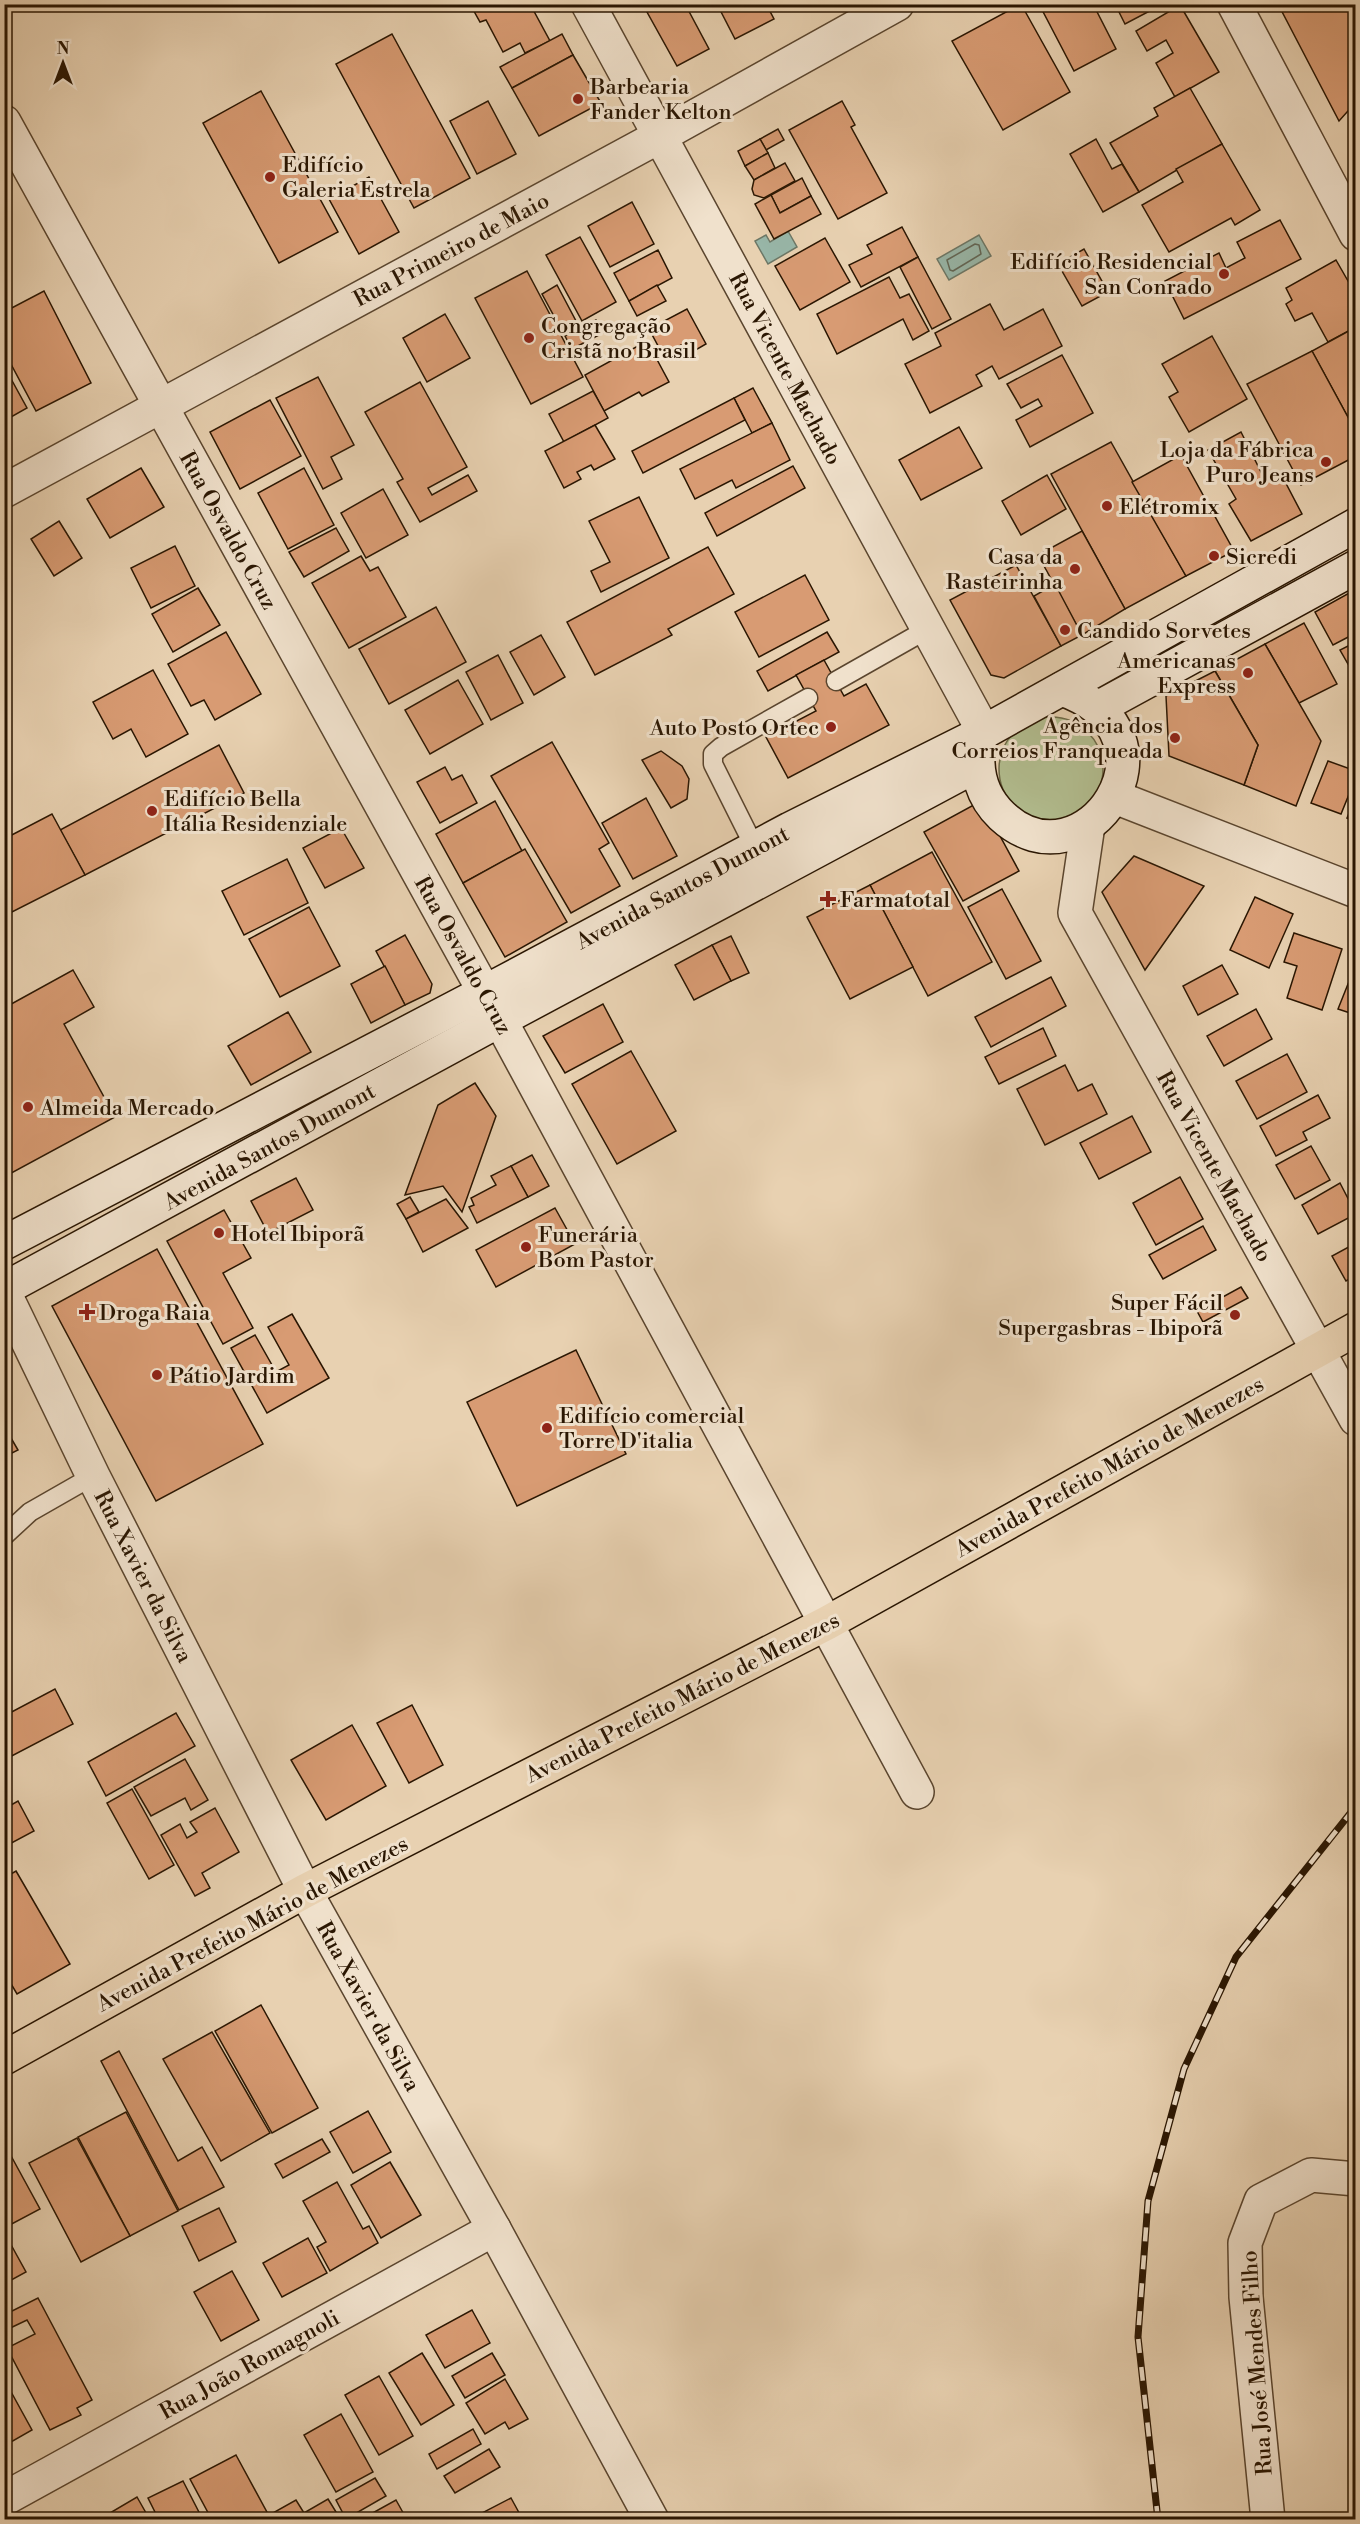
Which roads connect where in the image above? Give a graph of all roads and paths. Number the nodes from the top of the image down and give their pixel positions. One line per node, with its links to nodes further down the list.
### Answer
1 (588, 4): 5 (street, Rua Vicente Machado)
2 (897, 4): 5 (street, Rua Primeiro de Maio)
3 (1234, 4): 6 (street)
4 (6, 126): 7 (street, Rua Osvaldo Cruz)
5 (660, 136): 7 (street, Rua Primeiro de Maio); 11 (street, Rua Vicente Machado)
6 (1356, 234)
7 (161, 406): 8 (street, Rua Primeiro de Maio); 22 (street, Rua Osvaldo Cruz)
8 (4, 491)
9 (1356, 525): 13 (street, Avenida Santos Dumont)
10 (1356, 567): 15 (street)
11 (926, 630): 12 (lane); 16 (street, Rua Vicente Machado)
12 (836, 681)
13 (1062, 689): 15 (street); 16 (street, Avenida Santos Dumont)
14 (808, 698): 20 (lane)
15 (1098, 708): 18 (street)
16 (984, 732): 17 (street); 20 (street, Avenida Santos Dumont)
17 (977, 765): 19 (street); 22 (street, Avenida Santos Dumont)
18 (1115, 797): 19 (street); 21 (street)
19 (1088, 825): 28 (street, Rua Vicente Machado)
20 (756, 848): 22 (street, Avenida Santos Dumont)
21 (1356, 891)
22 (493, 1006): 23 (street, Avenida Santos Dumont); 24 (street, Avenida Santos Dumont); 32 (street, Rua Osvaldo Cruz)
23 (196, 1142): 24 (street); 25 (street, Avenida Santos Dumont)
24 (214, 1176): 26 (street, Avenida Santos Dumont)
25 (4, 1243)
26 (4, 1290): 30 (street, Rua Xavier da Silva)
27 (1356, 1329): 28 (main road, Avenida Prefeito Mário de Menezes)
28 (1317, 1350): 29 (street, Rua Vicente Machado); 32 (main road, Avenida Prefeito Mário de Menezes)
29 (1356, 1419)
30 (93, 1476): 31 (lane); 34 (street, Rua Xavier da Silva)
31 (4, 1536)
32 (827, 1623): 33 (street, Rua Osvaldo Cruz); 34 (main road, Avenida Prefeito Mário de Menezes)
33 (917, 1792)
34 (304, 1891): 35 (main road, Avenida Prefeito Mário de Menezes); 37 (street, Rua Xavier da Silva)
35 (4, 2058)
36 (1356, 2179): 40 (street, Rua José Mendes Filho)
37 (494, 2229): 38 (street, Rua João Romagnoli); 39 (street, Rua Xavier da Silva)
38 (4, 2499)
39 (652, 2520)
40 (1268, 2520)

